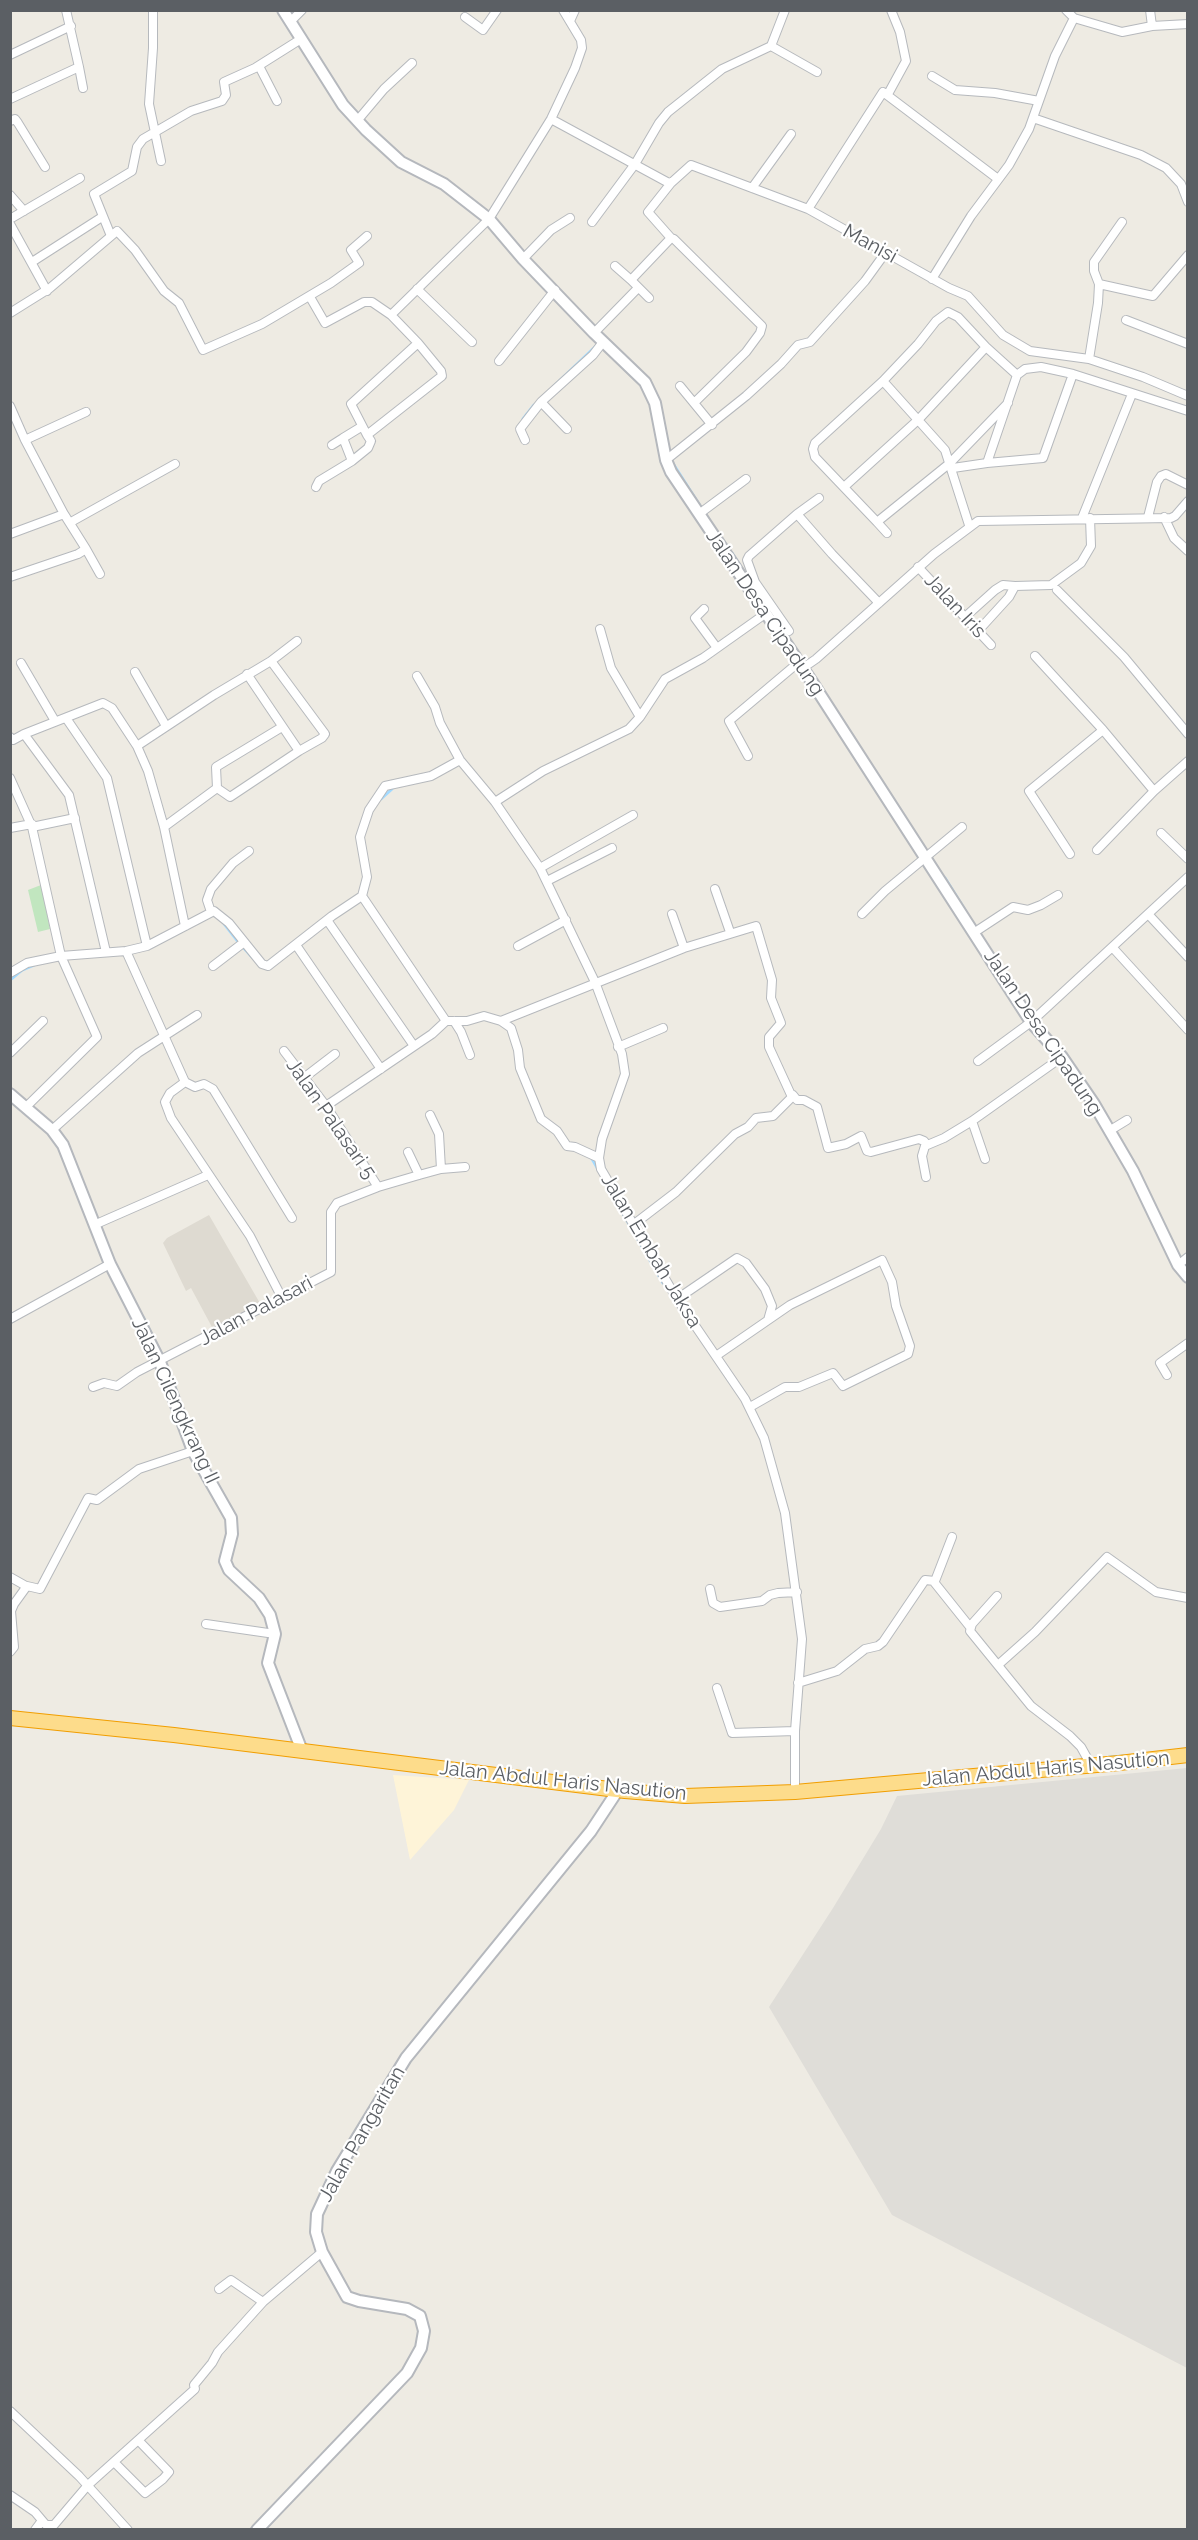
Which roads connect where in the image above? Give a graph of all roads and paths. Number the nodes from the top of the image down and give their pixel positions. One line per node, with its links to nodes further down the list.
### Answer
1 (66, 10): 17 (street)
2 (153, 10): 37 (street)
3 (283, 10): 14 (street, Jalan Desa Cipadung)
4 (302, 10): 14 (street)
5 (497, 10): 12 (street)
6 (563, 10): 13 (street)
7 (575, 10): 13 (street)
8 (785, 10): 20 (street)
9 (891, 10): 28 (street)
10 (1066, 10): 15 (street)
11 (1150, 10): 18 (street)
12 (465, 17)
13 (570, 21): 34 (street)
14 (290, 22): 19 (street, Jalan Desa Cipadung)
15 (1071, 23): 18 (street); 31 (street)
16 (1188, 24): 18 (street)
17 (71, 26): 21 (street); 24 (street)
18 (1152, 26)
19 (301, 39): 23 (street); 36 (street, Jalan Desa Cipadung)
20 (771, 46): 25 (street); 40 (street)
21 (10, 55)
22 (412, 63): 36 (street)
23 (259, 66): 30 (street); 37 (street)
24 (79, 67): 27 (street); 29 (street)
25 (817, 72)
26 (932, 76): 31 (street)
27 (84, 88)
28 (888, 94): 43 (street); 48 (street)
29 (10, 99)
30 (277, 101)
31 (1039, 101): 33 (street)
32 (10, 109): 35 (street)
33 (1033, 118): 43 (street); 47 (street)
34 (551, 119): 40 (street); 53 (street)
35 (13, 120): 41 (street)
36 (357, 121): 53 (street, Jalan Desa Cipadung)
37 (155, 133): 39 (street); 50 (street)
38 (791, 134): 45 (street)
39 (161, 161)
40 (635, 164): 44 (street); 54 (street)
41 (45, 167)
42 (80, 178): 49 (street)
43 (998, 179): 65 (street)
44 (672, 183): 45 (street, Manisi); 59 (street)
45 (752, 188): 48 (street, Manisi)
46 (10, 195): 49 (street)
47 (1188, 202)
48 (807, 209): 60 (street, Manisi)
49 (24, 211): 52 (street)
50 (102, 217): 57 (street); 63 (street)
51 (570, 218): 62 (street)
52 (10, 219)
53 (489, 219): 62 (street, Jalan Desa Cipadung); 69 (street)
54 (592, 222)
55 (1122, 222): 67 (street)
56 (10, 224): 63 (street)
57 (111, 236): 71 (street); 72 (street)
58 (367, 236): 72 (street)
59 (671, 238): 66 (street); 92 (street)
60 (886, 252): 65 (street, Manisi); 98 (street)
61 (1188, 255): 67 (street)
62 (523, 259): 70 (street, Jalan Desa Cipadung)
63 (32, 262): 71 (street)
64 (615, 266): 66 (street)
65 (932, 279): 83 (street, Manisi)
66 (631, 280): 68 (street)
67 (1099, 284): 83 (street)
68 (638, 288): 73 (street); 77 (street)
69 (417, 289): 75 (street); 78 (street)
70 (555, 290): 77 (street, Jalan Desa Cipadung); 84 (street)
71 (47, 291): 74 (street)
72 (310, 297): 75 (street)
73 (649, 297)
74 (10, 313)
75 (391, 315): 80 (street)
76 (1126, 320): 81 (street)
77 (594, 333): 79 (street, Jalan Desa Cipadung)
78 (472, 342)
79 (603, 342): 91 (street); 106 (street, Jalan Desa Cipadung)
80 (418, 343): 99 (street); 101 (street)
81 (1188, 344)
82 (986, 347): 85 (street); 87 (street); 97 (street)
83 (1089, 359): 90 (street, Manisi)
84 (499, 361)
85 (1017, 375): 86 (street); 93 (street)
86 (1073, 375): 89 (street); 108 (street)
87 (883, 381): 97 (street); 114 (street)
88 (680, 386): 92 (street)
89 (1132, 394): 95 (street); 122 (street)
90 (1188, 396)
91 (541, 402): 100 (street); 104 (street)
92 (694, 403): 98 (street)
93 (1008, 403): 108 (street); 110 (street)
94 (10, 406): 103 (street)
95 (1188, 411)
96 (86, 412): 103 (street)
97 (919, 419): 110 (street); 114 (street)
98 (712, 425): 106 (street)
99 (361, 427): 101 (street); 102 (street)
100 (567, 429)
101 (367, 435): 107 (street)
102 (343, 438): 105 (street); 107 (street)
103 (25, 440): 117 (street)
104 (525, 440)
105 (332, 445)
106 (666, 460): 118 (street, Jalan Desa Cipadung)
107 (352, 461): 113 (street)
108 (987, 463): 110 (street)
109 (176, 464): 123 (street)
110 (951, 465): 124 (street); 125 (street)
111 (746, 479): 118 (street)
112 (1188, 485): 120 (street)
113 (316, 487)
114 (844, 487): 124 (street)
115 (819, 498): 119 (street)
116 (1188, 501): 121 (street)
117 (64, 514): 123 (street); 127 (street)
118 (699, 514): 137 (street, Jalan Desa Cipadung)
119 (797, 514): 135 (street); 140 (street)
120 (1148, 517): 121 (street); 122 (street)
121 (1164, 517): 129 (street)
122 (1086, 518): 125 (street); 133 (street)
123 (71, 522): 128 (street)
124 (877, 522): 126 (street)
125 (969, 525): 130 (street)
126 (887, 533)
127 (10, 534)
128 (86, 549): 131 (street); 132 (street)
129 (1188, 551)
130 (918, 567): 135 (street); 138 (street, Jalan Iris)
131 (100, 574)
132 (10, 577)
133 (1015, 586): 138 (street); 141 (street)
134 (1057, 590): 159 (street)
135 (879, 603): 148 (street)
136 (704, 609): 144 (street)
137 (765, 614): 144 (street); 148 (street, Jalan Desa Cipadung)
138 (965, 616): 141 (street, Jalan Iris)
139 (600, 629): 152 (street)
140 (789, 631)
141 (978, 631): 143 (street, Jalan Iris)
142 (297, 641): 146 (street)
143 (991, 645)
144 (717, 648): 152 (street)
145 (1035, 656): 157 (street)
146 (271, 661): 150 (street); 162 (street)
147 (21, 663): 154 (street)
148 (801, 665): 163 (street); 181 (street, Jalan Desa Cipadung)
149 (135, 672): 155 (street)
150 (247, 674): 155 (street); 156 (street)
151 (417, 676): 164 (street, Jalan Embah Jaksa)
152 (640, 717): 169 (street)
153 (66, 718): 154 (street); 161 (street); 200 (street)
154 (55, 721): 158 (street)
155 (166, 726): 161 (street)
156 (282, 727): 162 (street); 167 (street)
157 (1102, 730): 168 (street); 180 (street)
158 (24, 734): 160 (street); 171 (street)
159 (1188, 734)
160 (11, 740)
161 (137, 746): 173 (street)
162 (299, 752): 167 (street)
163 (748, 756)
164 (460, 760): 169 (street, Jalan Embah Jaksa); 188 (street)
165 (1188, 761): 168 (street)
166 (10, 778): 172 (street)
167 (217, 788): 173 (street)
168 (1154, 791): 178 (street)
169 (495, 802): 183 (street, Jalan Embah Jaksa)
170 (633, 815): 183 (street)
171 (75, 818): 172 (street); 205 (street)
172 (32, 826): 175 (street); 206 (street)
173 (164, 827): 195 (street)
174 (962, 827): 181 (street)
175 (10, 828)
176 (1161, 833): 182 (street)
177 (612, 848): 185 (street)
178 (1097, 850)
179 (249, 851): 189 (street)
180 (1070, 854)
181 (925, 858): 191 (street); 197 (street, Jalan Desa Cipadung)
182 (1188, 859)
183 (540, 868): 185 (street, Jalan Embah Jaksa)
184 (1188, 877): 192 (street)
185 (547, 881): 194 (street, Jalan Embah Jaksa)
186 (715, 889): 196 (street)
187 (1058, 895): 197 (street)
188 (362, 896): 193 (street); 213 (street)
189 (211, 912): 195 (street); 198 (street)
190 (672, 914): 202 (street)
191 (862, 914)
192 (1148, 914): 203 (street); 207 (street)
193 (327, 920): 199 (street); 219 (street)
194 (566, 920): 201 (street); 210 (street, Jalan Embah Jaksa)
195 (185, 926): 200 (street)
196 (730, 932): 202 (street); 231 (street)
197 (975, 932): 215 (street, Jalan Desa Cipadung)
198 (243, 943): 199 (street); 208 (street)
199 (296, 945): 227 (street)
200 (147, 946): 204 (street)
201 (518, 946)
202 (684, 948): 210 (street)
203 (1113, 948): 215 (street); 217 (street)
204 (126, 951): 205 (street); 218 (street)
205 (106, 952): 206 (street)
206 (60, 956): 209 (street); 233 (street)
207 (1188, 957)
208 (213, 966)
209 (10, 973)
210 (595, 982): 214 (street); 220 (street, Jalan Embah Jaksa)
211 (197, 1015): 218 (street)
212 (43, 1021): 222 (street)
213 (450, 1021): 214 (street); 219 (street); 224 (street)
214 (501, 1021): 241 (street)
215 (1032, 1022): 225 (street, Jalan Desa Cipadung); 226 (street)
216 (663, 1028): 220 (street)
217 (1188, 1030)
218 (163, 1036): 229 (street); 237 (street)
219 (414, 1046): 227 (street)
220 (618, 1047): 241 (street, Jalan Embah Jaksa)
221 (284, 1051): 228 (street, Jalan Palasari 5)
222 (10, 1053)
223 (335, 1054): 228 (street)
224 (471, 1055)
225 (1062, 1057): 236 (street); 238 (street, Jalan Desa Cipadung)
226 (978, 1061)
227 (381, 1069): 232 (street)
228 (305, 1077): 232 (street, Jalan Palasari 5)
229 (185, 1082): 245 (street); 249 (street)
230 (10, 1094): 233 (street, Jalan Cilengkrang II)
231 (793, 1095): 239 (street); 250 (street)
232 (326, 1106): 248 (street, Jalan Palasari 5)
233 (26, 1107): 237 (street, Jalan Cilengkrang II)
234 (430, 1115): 244 (street)
235 (1127, 1120): 238 (street)
236 (972, 1121): 239 (street); 242 (street)
237 (52, 1130): 251 (street, Jalan Cilengkrang II)
238 (1109, 1131): 252 (street, Jalan Desa Cipadung)
239 (927, 1145): 247 (street)
240 (408, 1152): 246 (street)
241 (599, 1158): 250 (street, Jalan Embah Jaksa)
242 (985, 1159)
243 (465, 1167): 244 (street, Jalan Palasari)
244 (441, 1169): 246 (street, Jalan Palasari)
245 (208, 1175): 251 (street); 255 (street)
246 (419, 1175): 248 (street, Jalan Palasari)
247 (926, 1177)
248 (378, 1187): 255 (street, Jalan Palasari)
249 (292, 1218)
250 (633, 1225): 256 (street, Jalan Embah Jaksa)
251 (94, 1226): 253 (street, Jalan Cilengkrang II)
252 (1182, 1261): 254 (street, Jalan Desa Cipadung)
253 (110, 1264): 257 (street); 261 (street, Jalan Cilengkrang II)
254 (1188, 1277)
255 (282, 1298): 261 (street, Jalan Palasari)
256 (677, 1299): 258 (street); 260 (street, Jalan Embah Jaksa)
257 (10, 1319)
258 (768, 1320): 260 (street); 264 (street)
259 (1188, 1343): 262 (street)
260 (716, 1356): 264 (street, Jalan Embah Jaksa)
261 (160, 1362): 263 (street, Jalan Palasari); 265 (street, Jalan Cilengkrang II)
262 (1167, 1375)
263 (93, 1387)
264 (750, 1407): 271 (street, Jalan Embah Jaksa)
265 (193, 1451): 269 (street); 277 (street, Jalan Cilengkrang II)
266 (952, 1537): 268 (street)
267 (10, 1577): 269 (street)
268 (934, 1582): 276 (street); 280 (street)
269 (26, 1586): 274 (street)
270 (710, 1589): 271 (street)
271 (797, 1592): 280 (street, Jalan Embah Jaksa)
272 (997, 1596): 276 (street)
273 (1188, 1598): 279 (street)
274 (11, 1609): 278 (street)
275 (206, 1624): 277 (street)
276 (970, 1627): 279 (street)
277 (274, 1634): 284 (street)
278 (10, 1652)
279 (998, 1665): 286 (street)
280 (798, 1683): 283 (street, Jalan Embah Jaksa)
281 (717, 1688): 283 (street)
282 (10, 1718): 284 (highway, Jalan Abdul Haris Nasution)
283 (795, 1731): 288 (street, Jalan Embah Jaksa)
284 (302, 1751): 287 (highway, Jalan Abdul Haris Nasution)
285 (1188, 1755): 286 (highway, Jalan Abdul Haris Nasution)
286 (1091, 1765): 288 (highway, Jalan Abdul Haris Nasution)
287 (618, 1790): 288 (highway, Jalan Abdul Haris Nasution); 289 (street, Jalan Pangaritan)
288 (795, 1792)
289 (314, 2259): 291 (street); 300 (street, Jalan Pangaritan)
290 (219, 2289): 291 (street)
291 (263, 2302): 293 (street)
292 (12, 2411): 295 (street)
293 (138, 2440): 294 (street); 294 (street)
294 (114, 2462): 295 (street)
295 (88, 2486): 297 (street); 299 (street)
296 (10, 2494): 297 (street)
297 (41, 2522): 298 (street)
298 (36, 2529)
299 (128, 2529)
300 (257, 2529)

